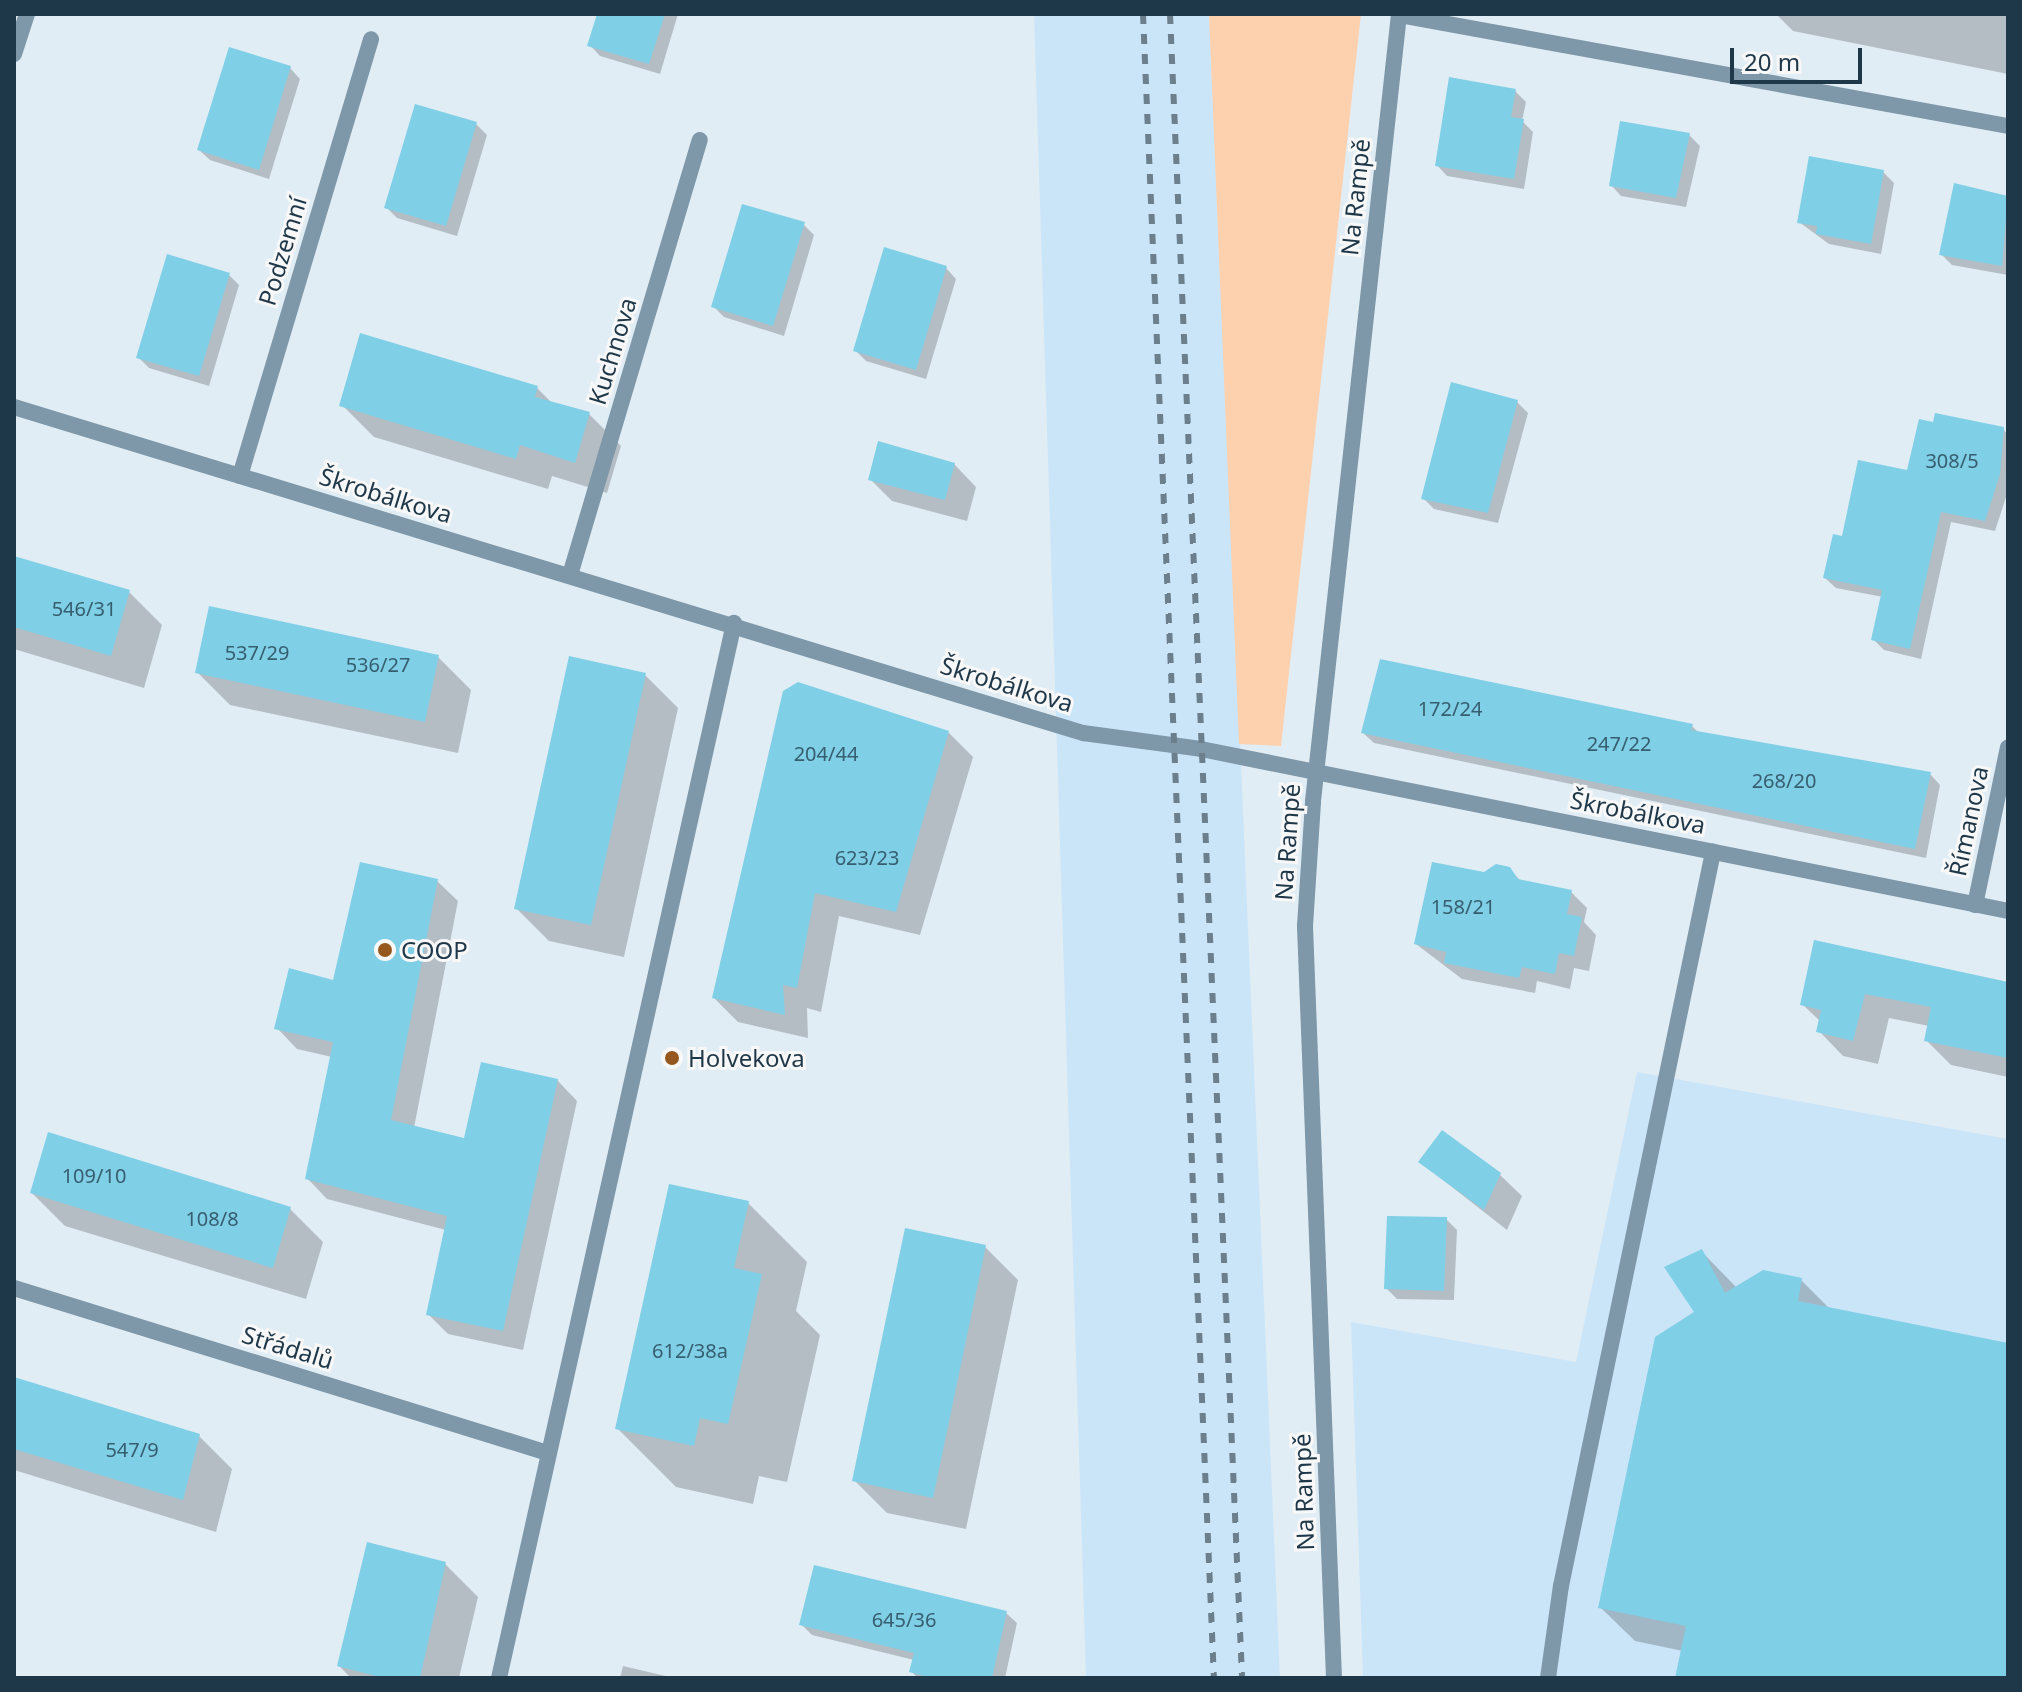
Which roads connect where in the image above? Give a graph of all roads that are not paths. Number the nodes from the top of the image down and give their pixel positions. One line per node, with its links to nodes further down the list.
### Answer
1 (27, 14): 4 (street)
2 (1399, 14): 5 (street); 12 (street, Na Rampě)
3 (371, 39): 8 (street, Podzemní)
4 (14, 54)
5 (2008, 126)
6 (700, 140): 9 (street, Kuchnova)
7 (14, 407): 8 (street, Škrobálkova)
8 (240, 476): 9 (street, Škrobálkova)
9 (570, 575): 10 (street, Škrobálkova)
10 (734, 623): 12 (street, Škrobálkova); 17 (street)
11 (2008, 747): 14 (street, Římanova)
12 (1316, 772): 13 (street, Škrobálkova); 19 (street, Na Rampě)
13 (1713, 852): 14 (street, Škrobálkova); 20 (street)
14 (1975, 905): 15 (street, Škrobálkova)
15 (2008, 911)
16 (14, 1288): 17 (street, Střádalů)
17 (548, 1453): 18 (street)
18 (499, 1678)
19 (1334, 1678)
20 (1548, 1678)

